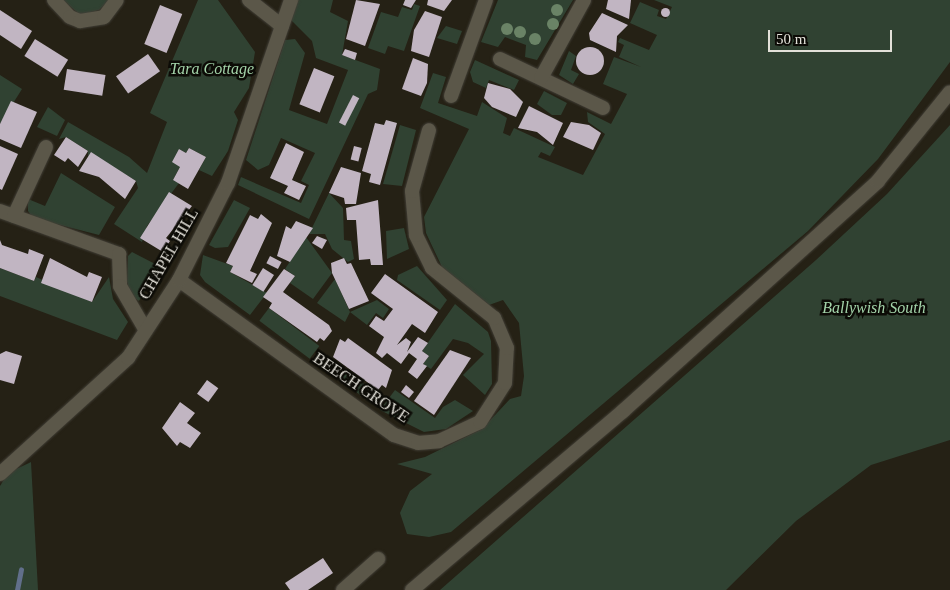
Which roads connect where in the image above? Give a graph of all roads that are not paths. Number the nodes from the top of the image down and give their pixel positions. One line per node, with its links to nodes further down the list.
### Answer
1 (54, 0): 2 (street)
2 (117, 0)
3 (249, 0): 7 (street)
4 (291, 0): 7 (street, CHAPEL HILL)
5 (486, 0): 11 (street)
6 (584, 0): 9 (street)
7 (282, 26): 17 (street, CHAPEL HILL)
8 (500, 59): 9 (street)
9 (541, 78): 12 (street)
10 (950, 92): 22 (street)
11 (451, 96)
12 (603, 108)
13 (429, 130): 17 (street, BEECH GROVE)
14 (46, 147): 16 (street)
15 (0, 211): 16 (street)
16 (14, 216): 18 (street)
17 (179, 280): 18 (street, CHAPEL HILL)
18 (146, 329): 19 (street, CHAPEL HILL)
19 (0, 474)
20 (378, 559): 21 (street)
21 (343, 590)
22 (412, 590)

